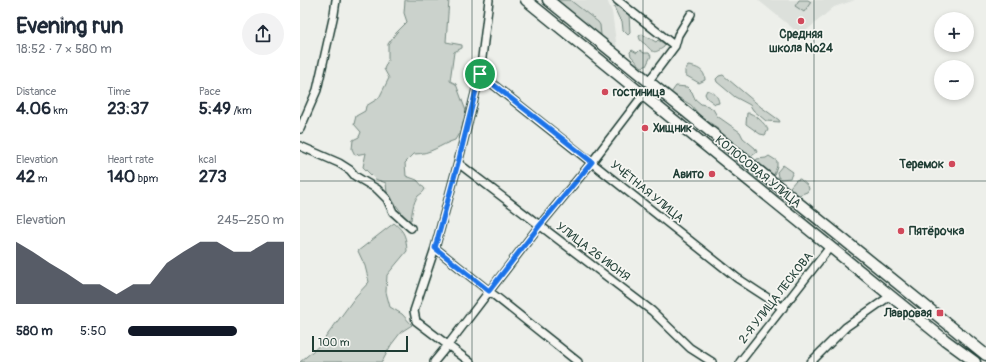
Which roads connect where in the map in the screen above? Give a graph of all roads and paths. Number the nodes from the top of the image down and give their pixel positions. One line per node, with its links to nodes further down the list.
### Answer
1 (336, 0): 11 (street)
2 (489, 0): 8 (street)
3 (526, 0): 10 (highway, КОЛОСОВАЯ УЛИЦА)
4 (548, 0): 9 (highway, КОЛОСОВАЯ УЛИЦА)
5 (617, 0): 7 (street)
6 (691, 14): 7 (street)
7 (675, 46): 9 (street)
8 (480, 74): 13 (street, УЧЁТНАЯ УЛИЦА); 14 (street)
9 (648, 82): 23 (highway, КОЛОСОВАЯ УЛИЦА)
10 (643, 95): 13 (street); 17 (highway, КОЛОСОВАЯ УЛИЦА)
11 (300, 129)
12 (300, 146): 16 (street)
13 (592, 162): 15 (street); 21 (street, УЧЁТНАЯ УЛИЦА)
14 (458, 163): 15 (street, УЛИЦА 26 ИЮНЯ); 18 (street)
15 (540, 225): 19 (street); 27 (street, УЛИЦА 26 ИЮНЯ)
16 (411, 228)
17 (830, 246): 20 (highway, КОЛОСОВАЯ УЛИЦА); 21 (street, 2-Я УЛИЦА ЛЕСКОВА)
18 (435, 248): 19 (street); 22 (street)
19 (489, 291): 22 (street); 26 (street)
20 (890, 296): 29 (street); 30 (highway, КОЛОСОВАЯ УЛИЦА)
21 (783, 308): 28 (street, 2-Я УЛИЦА ЛЕСКОВА)
22 (448, 345): 24 (street); 25 (street)
23 (986, 355)
24 (434, 362)
25 (470, 362)
26 (578, 362)
27 (712, 362)
28 (740, 362)
29 (811, 362)
30 (975, 362)

